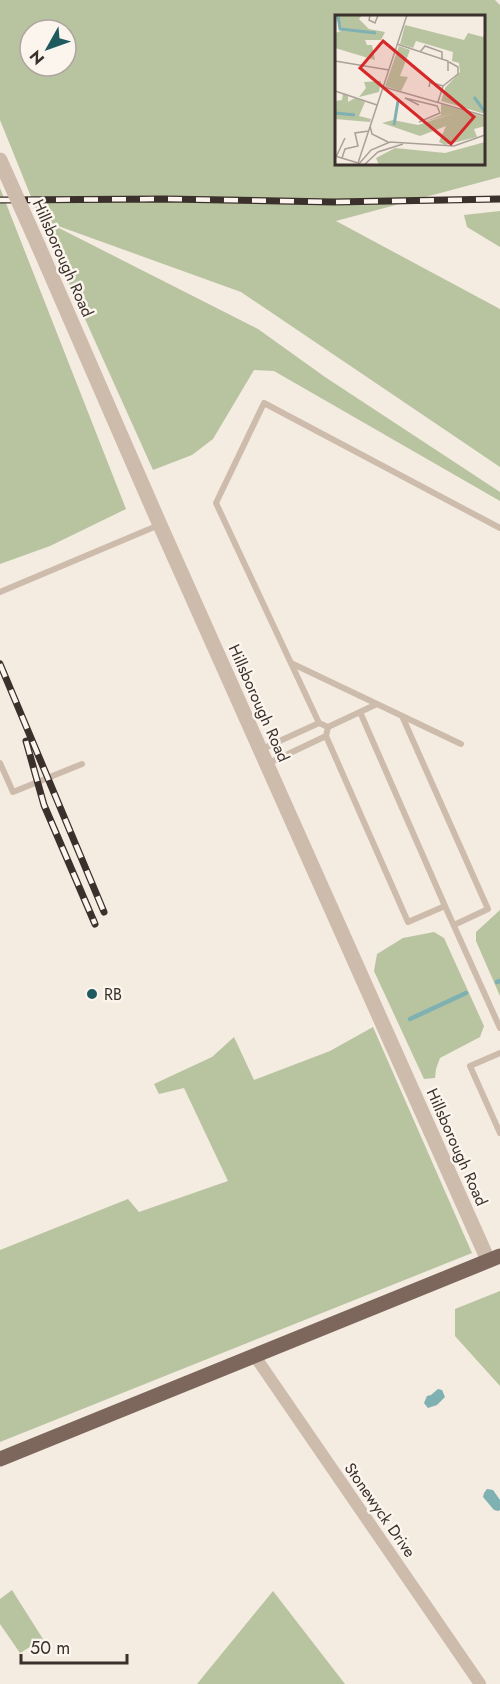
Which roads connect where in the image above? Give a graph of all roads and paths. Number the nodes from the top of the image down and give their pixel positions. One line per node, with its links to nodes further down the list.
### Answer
1 (0, 160): 2 (street, Hillsborough Road, bridge)
2 (160, 525): 4 (lane); 13 (street, Hillsborough Road)
3 (500, 528): 5 (lane)
4 (0, 591)
5 (291, 662): 6 (lane); 9 (lane)
6 (377, 704): 7 (lane); 8 (lane)
7 (360, 712): 10 (lane); 16 (lane)
8 (402, 716): 12 (lane); 17 (lane)
9 (319, 723): 10 (lane); 13 (lane)
10 (328, 727): 11 (lane)
11 (326, 736): 13 (lane); 16 (lane)
12 (461, 744)
13 (263, 758): 21 (street, Hillsborough Road)
14 (0, 763): 15 (lane)
15 (82, 764)
16 (446, 906): 17 (lane)
17 (454, 925): 18 (lane)
18 (500, 1028)
19 (500, 1053): 20 (lane)
20 (500, 1133)
21 (494, 1258): 22 (main road)
22 (254, 1355): 23 (main road); 24 (street, Stonewyck Drive)
23 (0, 1459)
24 (480, 1684)

